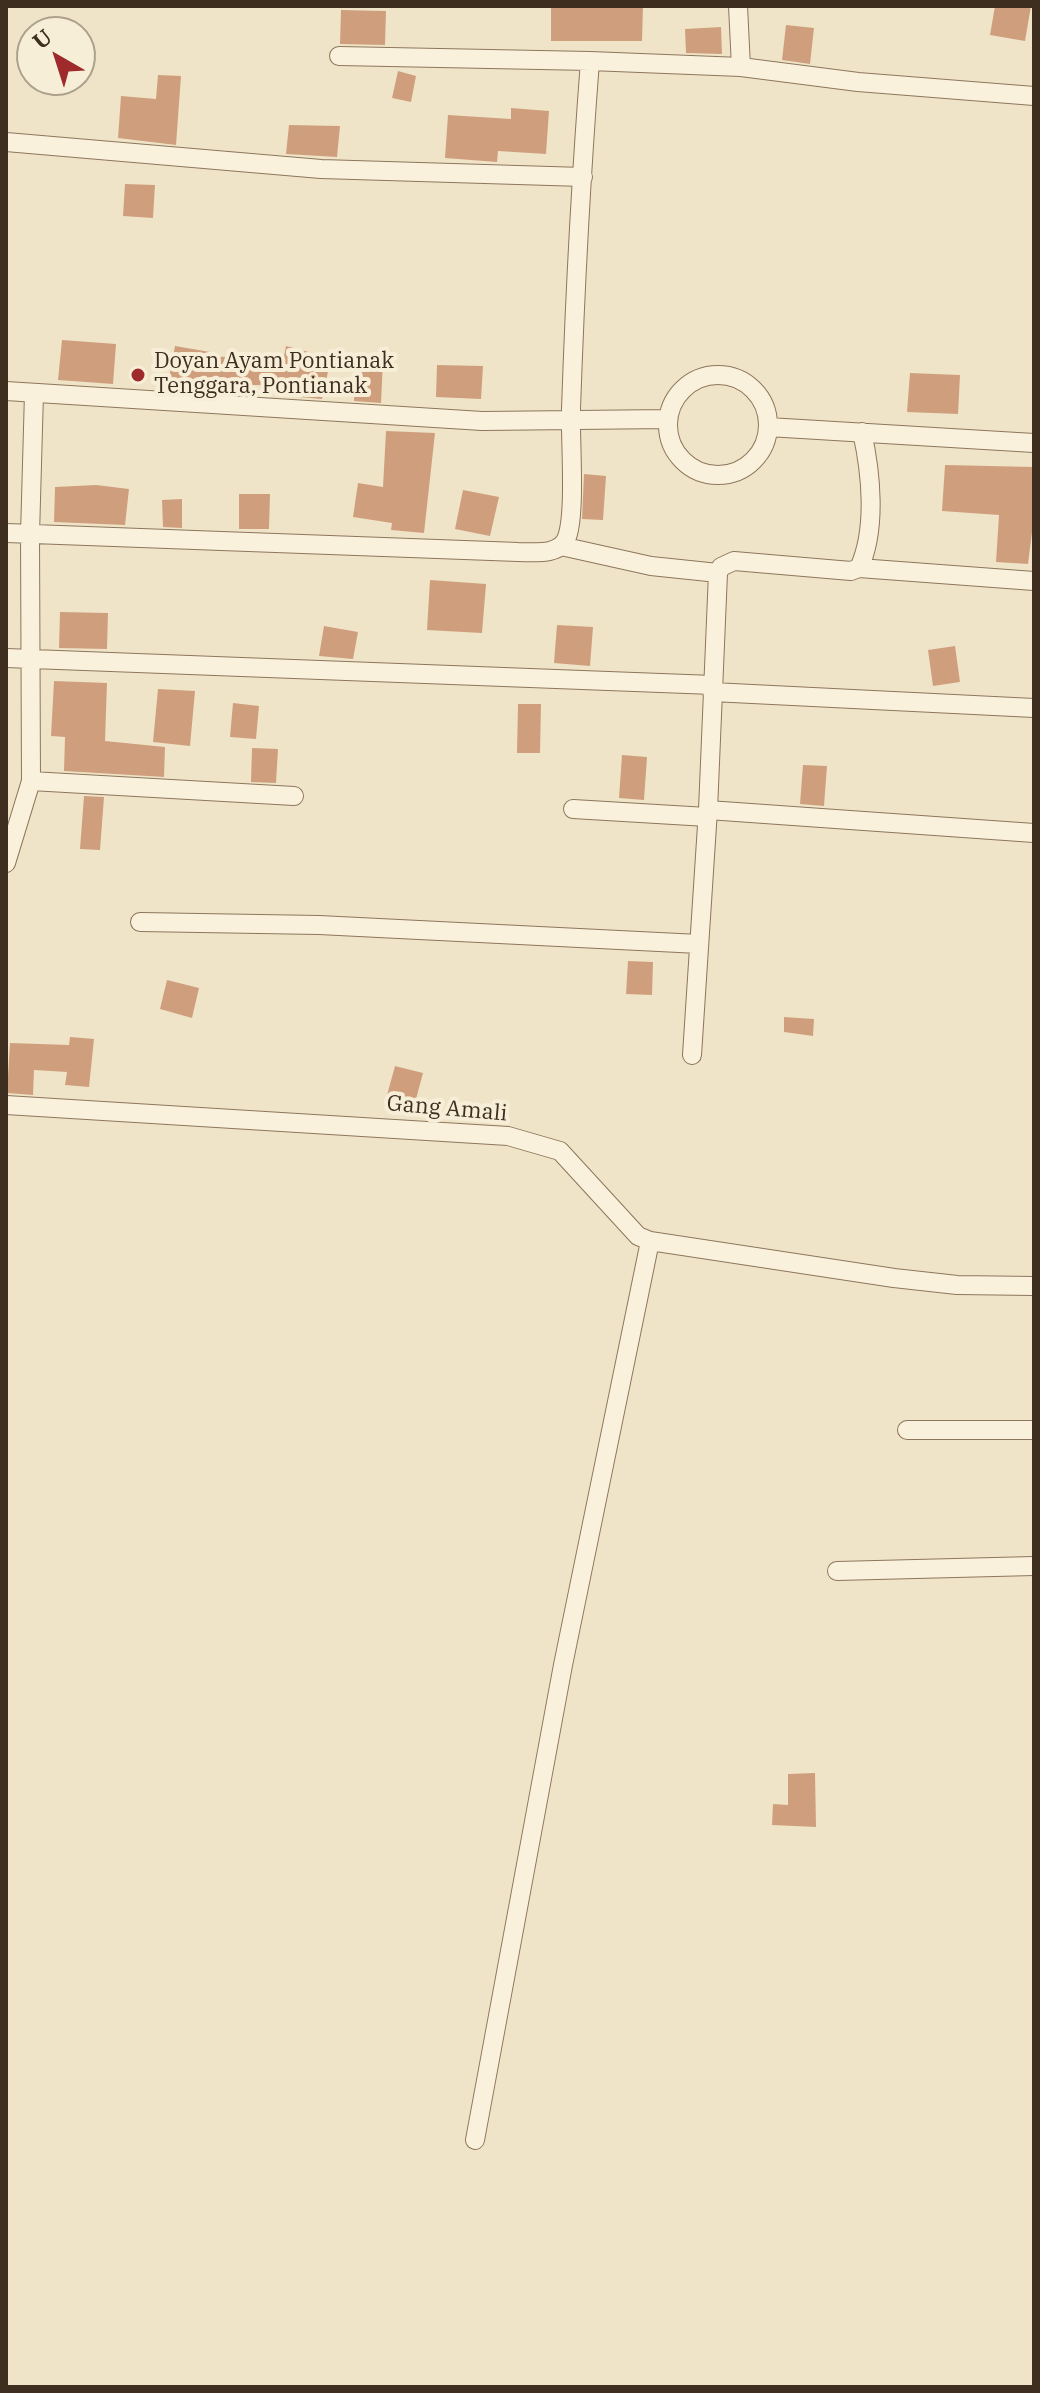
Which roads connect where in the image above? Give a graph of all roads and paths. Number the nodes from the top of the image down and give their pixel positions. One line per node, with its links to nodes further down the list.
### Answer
1 (738, 6): 4 (street)
2 (339, 56): 3 (street)
3 (590, 61): 4 (street); 7 (street)
4 (741, 67): 5 (street)
5 (1034, 96)
6 (6, 142): 7 (street)
7 (583, 177): 11 (street)
8 (6, 391): 9 (street)
9 (34, 393): 11 (street); 16 (street)
10 (668, 419): 11 (street); 12 (street); 12 (street)
11 (571, 422): 17 (street)
12 (768, 427): 13 (street)
13 (862, 432): 14 (street); 18 (street)
14 (1034, 443)
15 (6, 533): 16 (street)
16 (30, 535): 17 (street); 22 (street)
17 (561, 546): 19 (street)
18 (859, 568): 19 (street); 20 (street)
19 (718, 573): 23 (street)
20 (1034, 581)
21 (6, 658): 22 (street)
22 (32, 658): 23 (street); 25 (street)
23 (712, 689): 24 (street); 28 (street)
24 (1034, 708)
25 (31, 781): 26 (street); 30 (street)
26 (294, 796)
27 (573, 809): 28 (street)
28 (708, 814): 29 (street); 32 (street)
29 (1034, 833)
30 (6, 863)
31 (140, 922): 32 (street)
32 (699, 944): 33 (street)
33 (692, 1055)
34 (6, 1105): 35 (street, Gang Amali)
35 (650, 1241): 36 (street); 41 (street)
36 (1034, 1286)
37 (907, 1430): 38 (street)
38 (1034, 1430)
39 (1034, 1566): 40 (street)
40 (837, 1571)
41 (475, 2140)

